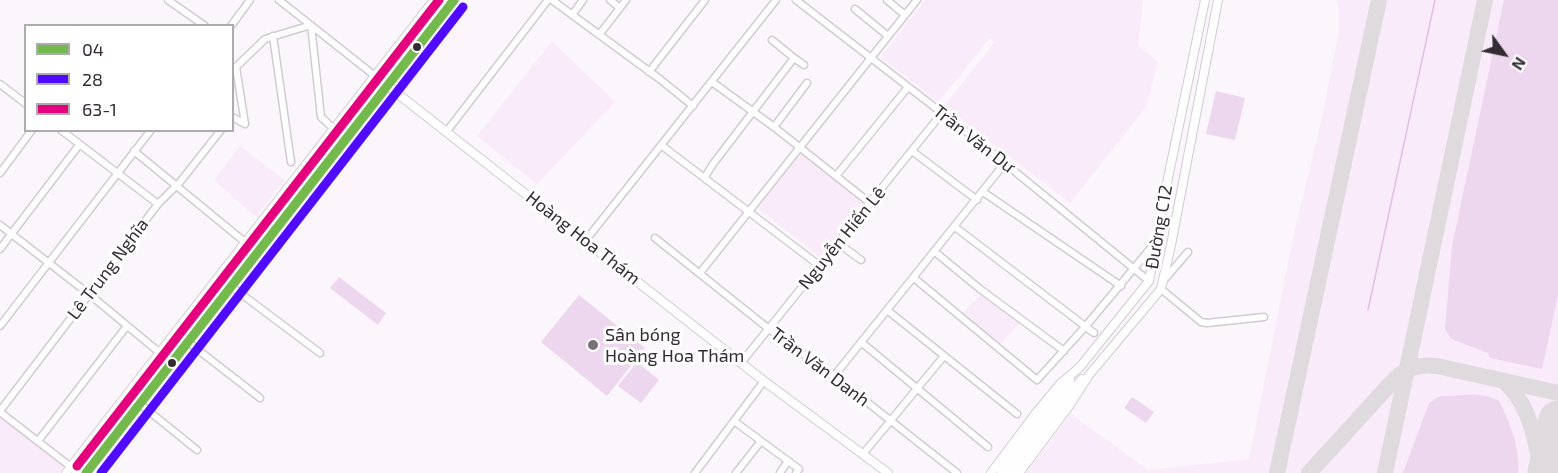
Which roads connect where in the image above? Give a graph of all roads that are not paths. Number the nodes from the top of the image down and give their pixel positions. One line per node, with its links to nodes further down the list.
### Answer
1 (168, 0): 22 (street)
2 (250, 0): 23 (street)
3 (279, 0): 24 (street, Hoàng Hoa Thám)
4 (434, 0): 29 (main road)
5 (445, 0): 79 (main road, bridge)
6 (454, 0): 30 (main road)
7 (550, 0): 20 (street); 50 (street)
8 (583, 0): 20 (street)
9 (610, 0): 18 (street)
10 (627, 0): 18 (street)
11 (705, 0): 34 (street)
12 (776, 0): 36 (street)
13 (796, 0): 32 (street, Trần Văn Dư)
14 (887, 0): 21 (street)
15 (917, 0): 21 (street)
16 (1206, 0): 77 (main road, Đường C12)
17 (1218, 0): 89 (main road, Đường C12)
18 (620, 8): 25 (street)
19 (855, 9): 27 (street)
20 (572, 15): 25 (street)
21 (905, 15): 27 (street)
22 (202, 24)
23 (232, 24)
24 (311, 25): 26 (street); 35 (street, Hoàng Hoa Thám); 49 (street)
25 (599, 35): 34 (street)
26 (273, 36): 46 (street); 60 (street)
27 (888, 36): 32 (street)
28 (772, 40): 31 (street)
29 (401, 42): 30 (main road); 35 (main road)
30 (414, 52): 38 (main road)
31 (794, 58): 33 (street); 44 (street)
32 (871, 59): 39 (street, Trần Văn Dư); 57 (street)
33 (804, 65)
34 (649, 72): 42 (street)
35 (375, 76): 38 (main road, Hoàng Hoa Thám); 43 (main road)
36 (712, 82): 42 (street); 44 (street)
37 (807, 83): 48 (street)
38 (388, 86): 47 (main road); 50 (main road, Hoàng Hoa Thám)
39 (908, 87): 45 (street, Trần Văn Dư); 64 (street)
40 (2, 89): 41 (street)
41 (24, 103)
42 (693, 106): 56 (street)
43 (350, 108): 47 (main road); 49 (main road)
44 (754, 112): 48 (street); 65 (street)
45 (942, 113): 59 (street, Nguyễn Hiến Lê); 61 (street, Trần Văn Dư)
46 (234, 118)
47 (363, 118): 92 (main road)
48 (774, 127): 57 (street)
49 (334, 129): 79 (main road)
50 (447, 131): 76 (main road, Hoàng Hoa Thám)
51 (31, 132): 62 (street)
52 (64, 132): 55 (street)
53 (150, 132): 58 (street)
54 (219, 132): 66 (street, Lê Trung Nghĩa)
55 (80, 144): 63 (street); 74 (street)
56 (661, 145): 65 (street); 76 (street)
57 (801, 148): 64 (street); 71 (street)
58 (134, 151): 63 (street); 66 (street)
59 (912, 151): 68 (street); 69 (street, Nguyễn Hiến Lê)
60 (291, 162)
61 (1005, 163): 67 (street); 86 (street, Trần Văn Dư)
62 (0, 173)
63 (117, 173): 70 (street); 84 (street)
64 (836, 176): 69 (street)
65 (705, 177): 71 (street)
66 (177, 185): 70 (street, Lê Trung Nghĩa); 79 (street)
67 (983, 192): 68 (street); 91 (street)
68 (977, 200): 73 (street)
69 (870, 203): 78 (street, Nguyễn Hiến Lê)
70 (158, 204): 94 (street, Lê Trung Nghĩa)
71 (750, 212): 85 (street); 87 (street)
72 (0, 225): 74 (street)
73 (956, 227): 81 (street); 99 (street)
74 (12, 234): 80 (street); 84 (street)
75 (655, 238): 87 (street, Trần Văn Danh)
76 (586, 240): 108 (main road, Hoàng Hoa Thám)
77 (1156, 242): 86 (street); 90 (main road, Đường C12)
78 (838, 243): 83 (street); 85 (street, Nguyễn Hiến Lê)
79 (250, 244): 105 (main road); 127 (main road)
80 (0, 249)
81 (935, 252): 88 (street); 104 (street)
82 (1188, 252): 89 (street)
83 (861, 260)
84 (48, 262): 94 (street); 97 (street)
85 (820, 266): 100 (street, Nguyễn Hiến Lê)
86 (1134, 267): 90 (street, Trần Văn Dư); 91 (street)
87 (700, 273): 100 (street, Trần Văn Danh)
88 (914, 278): 95 (street); 104 (street)
89 (1164, 280): 93 (main road, Đường C12)
90 (1149, 281): 109 (main road, Đường C12)
91 (1121, 286): 99 (street)
92 (232, 287): 102 (main road); 106 (street)
93 (1161, 289): 96 (street); 110 (main road, Đường C12)
94 (89, 294): 98 (street); 117 (street, Lê Trung Nghĩa)
95 (887, 310): 103 (street); 107 (street)
96 (1264, 317)
97 (0, 326)
98 (127, 326): 105 (street); 121 (street)
99 (1085, 327): 101 (street); 104 (street)
100 (769, 329): 108 (street, Nguyễn Hiến Lê); 111 (street, Trần Văn Danh)
101 (1094, 333)
102 (188, 342): 115 (street); 116 (main road)
103 (861, 342): 111 (street); 113 (street)
104 (1064, 351)
105 (160, 353): 127 (main road)
106 (320, 353)
107 (944, 356): 113 (street); 118 (street)
108 (741, 363): 112 (main road, Hoàng Hoa Thám)
109 (1080, 367): 114 (main road); 135 (main road, Đường C12)
110 (1089, 375): 114 (main road); 138 (main road, Đường C12)
111 (834, 376): 120 (street, Trần Văn Danh)
112 (764, 381): 119 (street); 125 (main road, Hoàng Hoa Thám)
113 (917, 388): 120 (street); 123 (street)
114 (1067, 390): 136 (main road); 137 (main road)
115 (260, 398)
116 (140, 404): 124 (street); 129 (main road)
117 (0, 411): 121 (street)
118 (1017, 414)
119 (734, 421): 122 (street); 130 (street)
120 (890, 421): 125 (street); 134 (street, Trần Văn Danh)
121 (38, 441): 127 (street)
122 (761, 441): 126 (street); 131 (street)
123 (988, 447)
124 (197, 450)
125 (863, 454): 133 (main road, Hoàng Hoa Thám)
126 (788, 461): 128 (street); 132 (street)
127 (71, 471)
128 (800, 472)
129 (86, 473)
130 (694, 473)
131 (736, 473)
132 (780, 473)
133 (888, 473)
134 (957, 473)
135 (991, 473)
136 (1001, 473)
137 (1010, 473)
138 (1019, 473)

